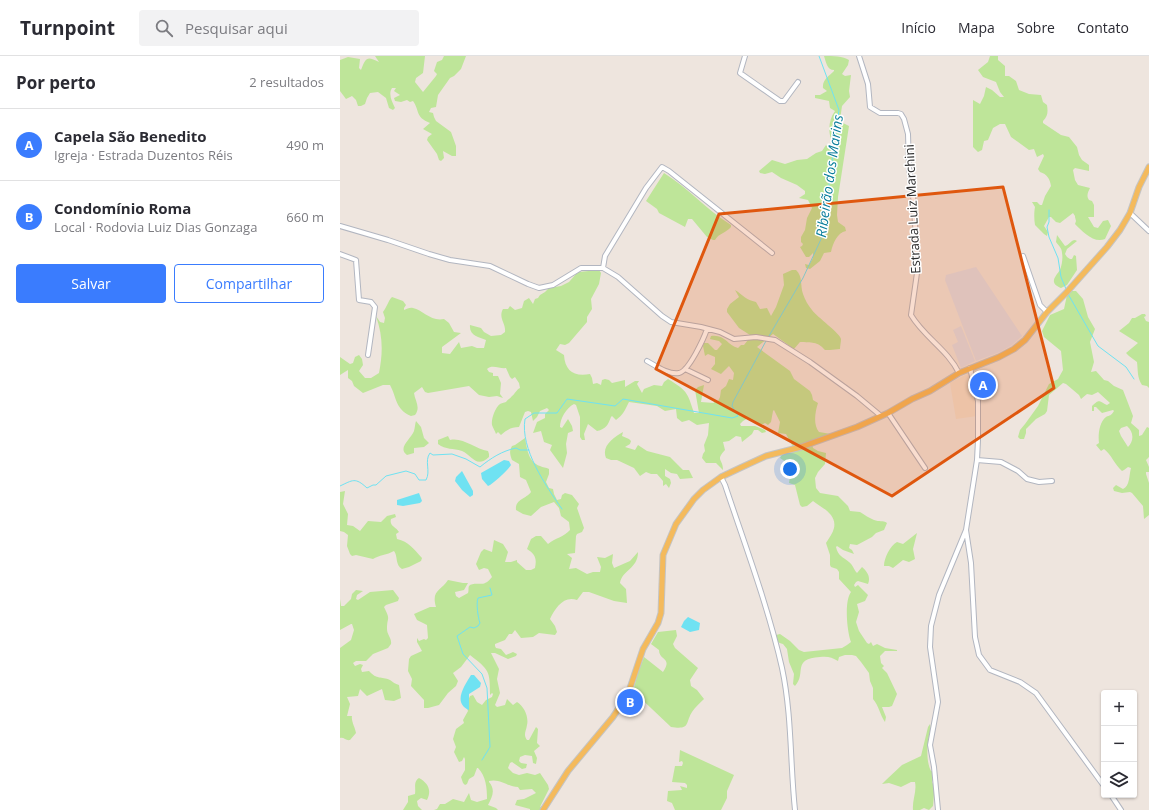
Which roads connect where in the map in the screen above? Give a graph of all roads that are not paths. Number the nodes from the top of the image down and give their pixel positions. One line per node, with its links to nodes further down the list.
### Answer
1 (745, 56): 3 (street)
2 (860, 56): 18 (street, Estrada Luiz Marchini)
3 (798, 82)
4 (1149, 167): 5 (main road)
5 (1130, 213): 7 (street); 12 (main road)
6 (340, 226): 11 (street)
7 (1149, 231)
8 (772, 253): 11 (street)
9 (340, 254): 14 (street)
10 (1023, 256): 12 (street)
11 (603, 268): 13 (street)
12 (1047, 312): 16 (main road)
13 (707, 329): 17 (street); 21 (street)
14 (368, 355)
15 (647, 361): 17 (street)
16 (970, 368): 18 (main road); 22 (street)
17 (685, 369): 19 (street)
18 (959, 373): 20 (main road)
19 (708, 380)
20 (888, 413): 21 (main road); 23 (street)
21 (881, 416): 24 (main road)
22 (977, 460): 25 (street); 26 (street)
23 (925, 468)
24 (721, 477): 29 (main road); 30 (street)
25 (1052, 481)
26 (966, 530): 27 (street); 31 (street)
27 (1101, 782)
28 (1113, 798): 32 (street)
29 (543, 810)
30 (795, 810)
31 (938, 810)
32 (1121, 810)

